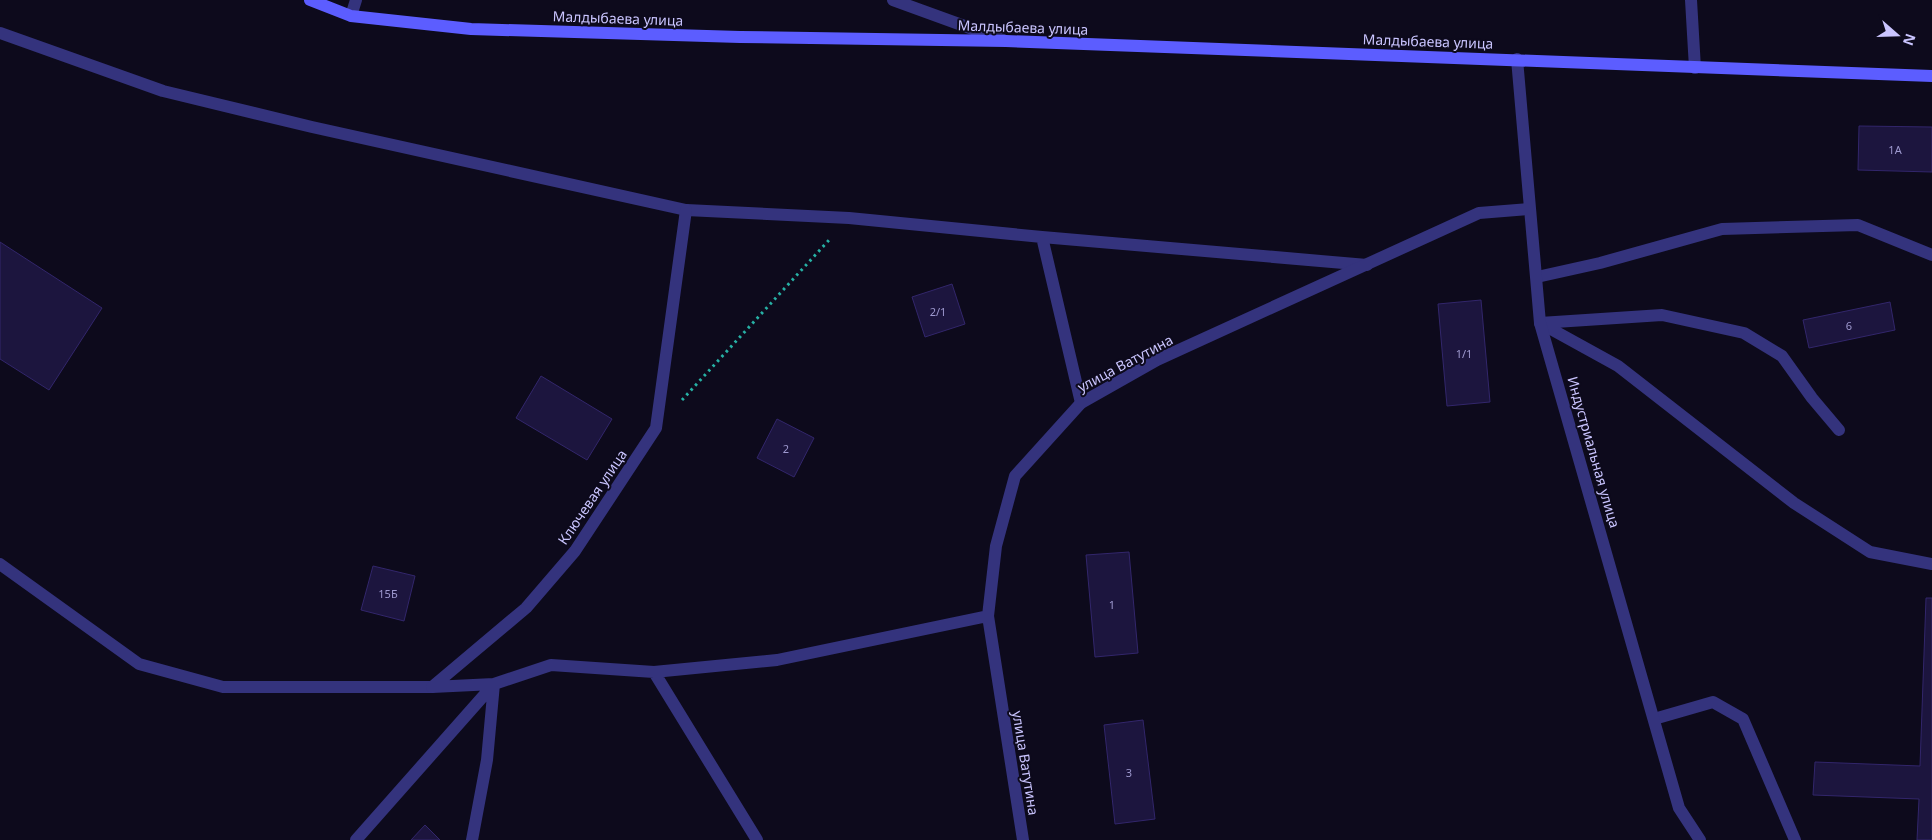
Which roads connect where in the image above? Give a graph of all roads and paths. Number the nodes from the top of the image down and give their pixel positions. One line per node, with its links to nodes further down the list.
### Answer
1 (310, 0): 5 (main road, Малдыбаева улица)
2 (356, 0): 5 (street)
3 (893, 0): 7 (street)
4 (1691, 0): 9 (street)
5 (351, 16): 7 (main road, Малдыбаева улица)
6 (0, 33): 12 (street)
7 (1006, 41): 8 (main road, Малдыбаева улица)
8 (1517, 59): 9 (main road, Малдыбаева улица); 11 (street, Индустриальная улица)
9 (1695, 68): 10 (main road, Малдыбаева улица)
10 (1932, 76)
11 (1530, 208): 16 (street, улица Ватутина); 17 (street, Индустриальная улица)
12 (686, 210): 13 (street); 20 (street, Ключевая улица)
13 (849, 218): 14 (street); 20 (path)
14 (1042, 237): 16 (street); 19 (street)
15 (1932, 255): 17 (street)
16 (1366, 265): 19 (street, улица Ватутина)
17 (1537, 277): 18 (street, Индустриальная улица)
18 (1540, 323): 21 (street); 23 (street); 28 (street, Индустриальная улица)
19 (1081, 403): 24 (street, улица Ватутина)
20 (656, 428): 27 (street, Ключевая улица)
21 (1838, 430)
22 (0, 564): 27 (street)
23 (1932, 564)
24 (988, 616): 25 (street); 29 (street, улица Ватутина)
25 (654, 672): 26 (street); 32 (street)
26 (494, 684): 27 (street); 30 (street); 31 (street)
27 (432, 686)
28 (1654, 719): 33 (street, Индустриальная улица); 34 (street)
29 (1021, 839)
30 (356, 840)
31 (472, 840)
32 (757, 840)
33 (1700, 840)
34 (1795, 840)

